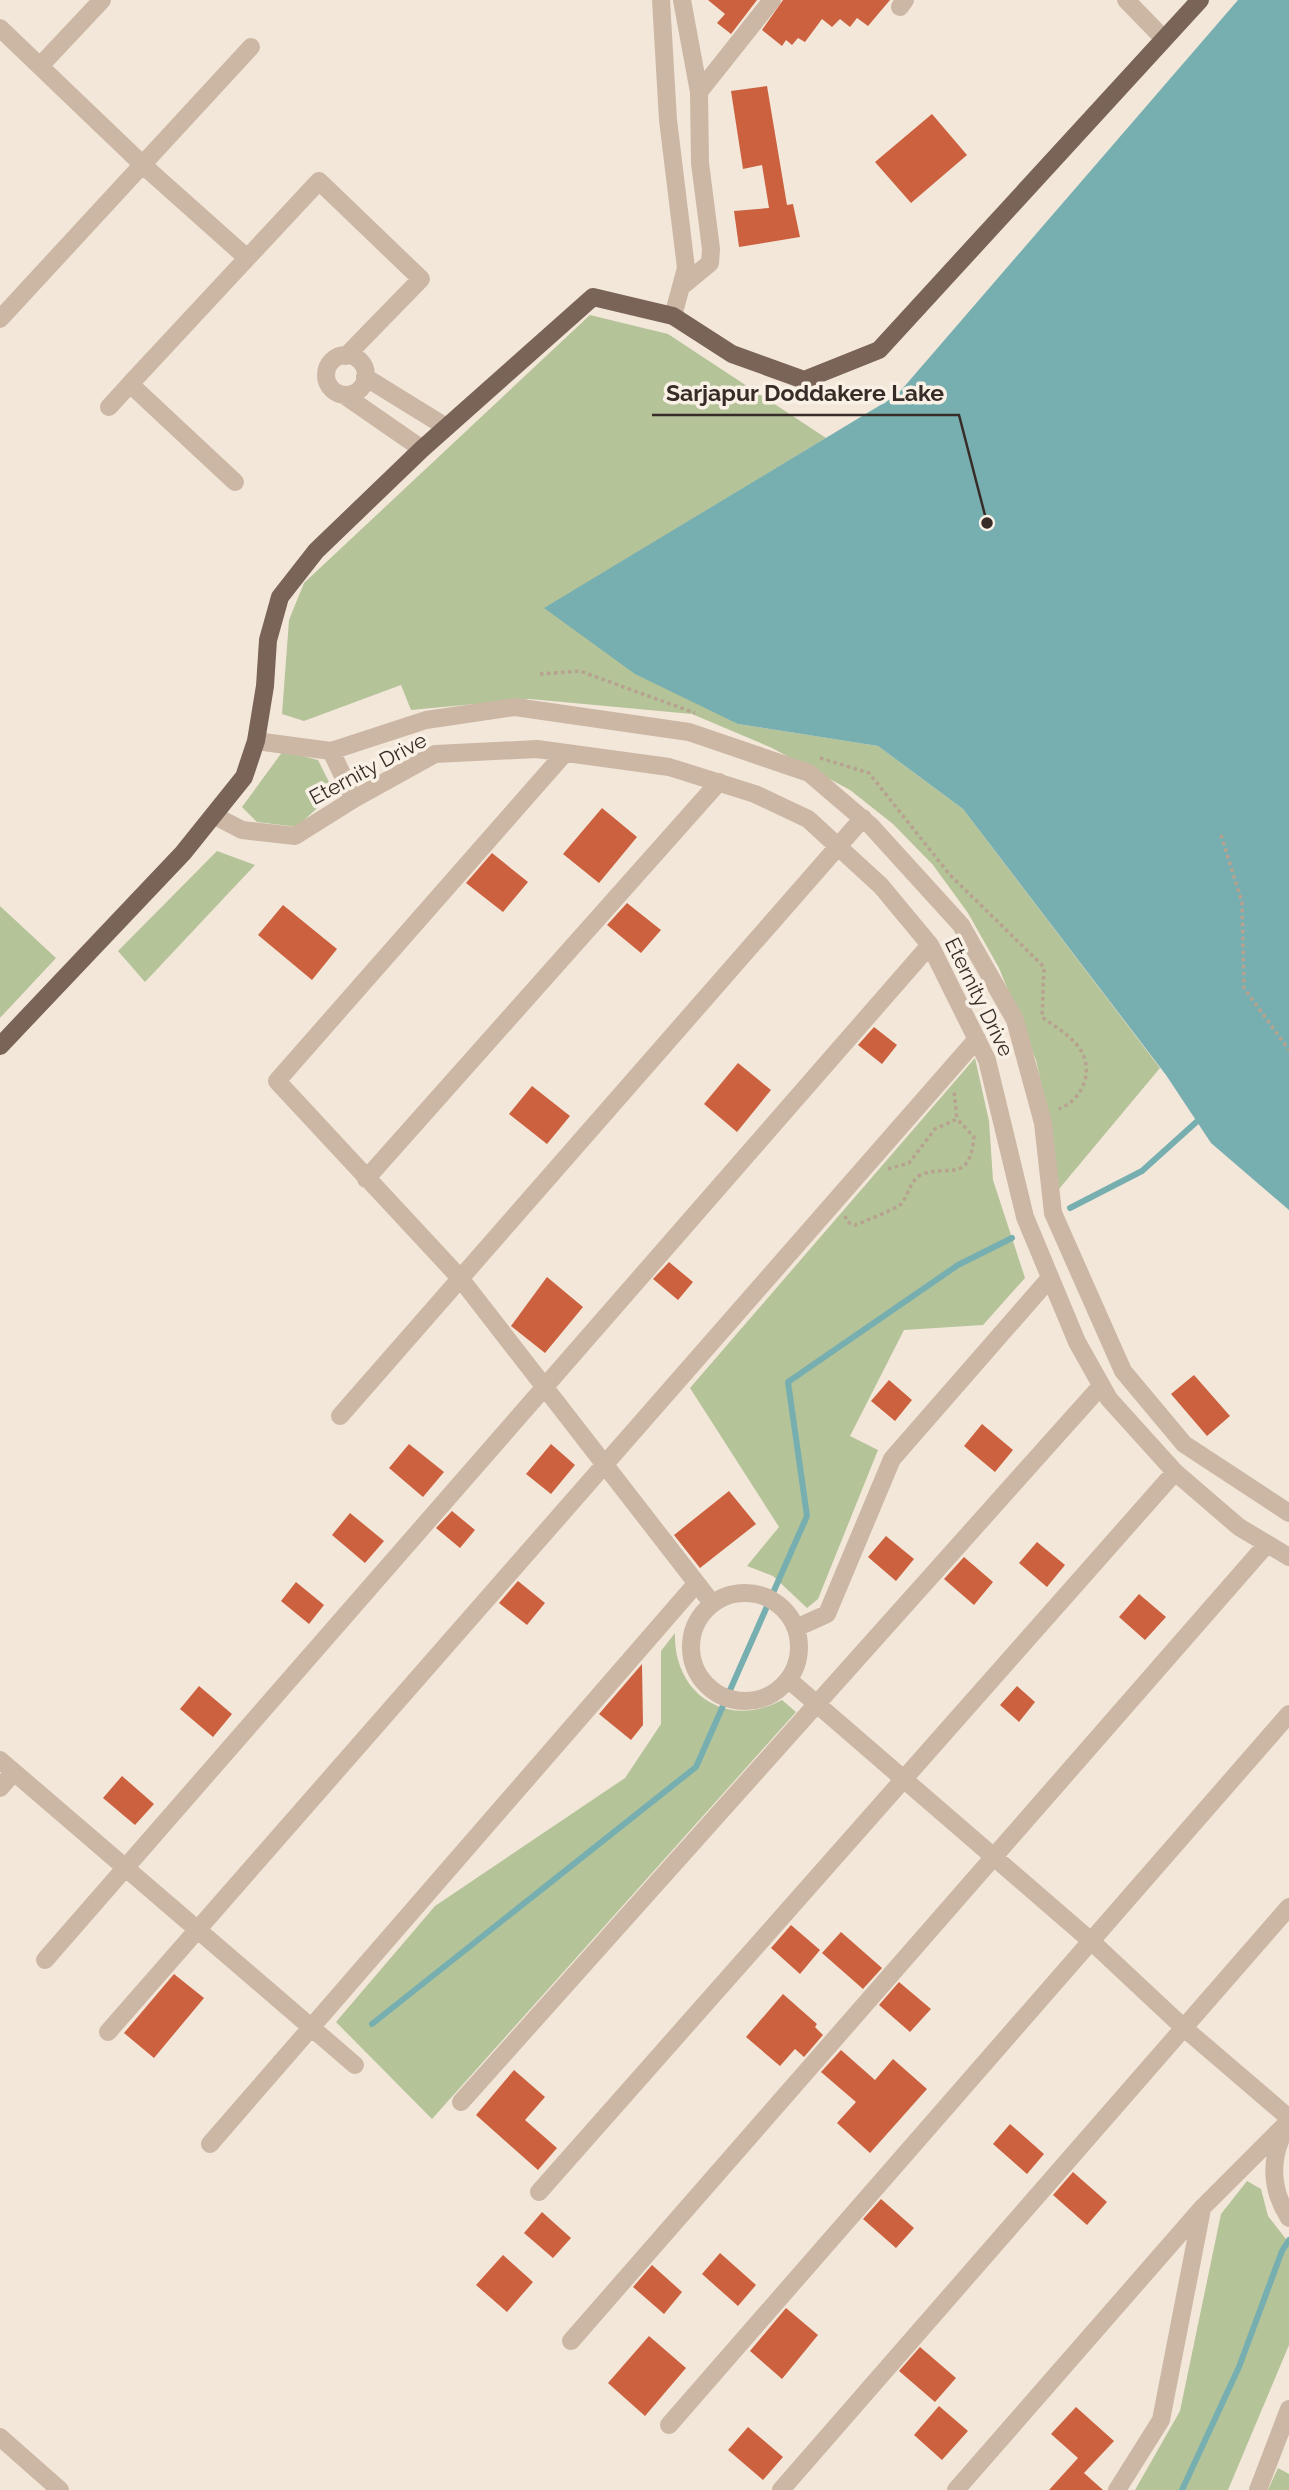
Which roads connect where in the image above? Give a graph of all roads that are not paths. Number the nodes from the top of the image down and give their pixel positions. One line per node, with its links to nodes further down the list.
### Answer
1 (102, 0): 10 (street)
2 (661, 0): 14 (street)
3 (682, 0): 11 (street)
4 (772, 0): 11 (street)
5 (1126, 0): 8 (street)
6 (1200, 0): 8 (main road)
7 (0, 28): 10 (street)
8 (1164, 40): 15 (main road)
9 (251, 47): 12 (street)
10 (40, 66): 12 (street)
11 (699, 92): 14 (street)
12 (145, 166): 13 (street); 16 (street)
13 (246, 257): 17 (street); 19 (street)
14 (681, 287): 15 (street)
15 (673, 316): 22 (main road)
16 (0, 319)
17 (346, 356): 18 (street); 20 (street)
18 (365, 377): 20 (street); 22 (street)
19 (130, 384): 21 (street); 24 (street)
20 (344, 395): 23 (street)
21 (109, 408)
22 (446, 426): 23 (main road)
23 (422, 449): 25 (main road)
24 (235, 482)
25 (256, 741): 26 (street, Eternity Drive); 30 (main road)
26 (331, 751): 29 (street); 31 (street, Eternity Drive)
27 (565, 753): 28 (street, Eternity Drive); 29 (street, Eternity Drive); 36 (street)
28 (719, 782): 32 (street, Eternity Drive); 36 (street)
29 (354, 799): 30 (street, Eternity Drive)
30 (215, 816): 35 (main road)
31 (863, 818): 32 (street); 44 (street, Eternity Drive)
32 (838, 847): 33 (street, Eternity Drive); 37 (street)
33 (930, 946): 34 (street, Eternity Drive); 39 (street)
34 (977, 1039): 38 (street, Eternity Drive); 42 (street)
35 (0, 1046)
36 (366, 1179): 37 (street)
37 (460, 1278): 39 (street); 41 (street)
38 (1050, 1278): 40 (street, Eternity Drive); 49 (street)
39 (545, 1385): 42 (street); 57 (street)
40 (1101, 1386): 43 (street, Eternity Drive); 51 (street)
41 (341, 1416)
42 (605, 1461): 47 (street); 59 (street)
43 (1175, 1472): 45 (street, Eternity Drive); 54 (street)
44 (1289, 1513)
45 (1267, 1544): 46 (street, Eternity Drive); 56 (street)
46 (1289, 1557)
47 (696, 1584): 48 (street); 62 (street)
48 (712, 1604): 49 (street); 50 (street)
49 (796, 1628): 50 (street)
50 (789, 1680): 51 (street)
51 (817, 1704): 54 (street); 66 (street)
52 (1289, 1714): 60 (street)
53 (7, 1766): 55 (street); 57 (street)
54 (904, 1779): 56 (street); 69 (street)
55 (0, 1788)
56 (994, 1857): 60 (street); 72 (street)
57 (126, 1868): 59 (street); 61 (street)
58 (1289, 1907): 63 (street)
59 (198, 1929): 62 (street); 64 (street)
60 (1091, 1941): 63 (street); 74 (street)
61 (45, 1960)
62 (312, 2027): 65 (street); 68 (street)
63 (1184, 2028): 67 (street); 77 (street)
64 (108, 2032)
65 (355, 2064)
66 (461, 2102)
67 (1289, 2120): 70 (street); 71 (street)
68 (210, 2144)
69 (539, 2192)
70 (1203, 2207): 78 (street); 79 (street)
71 (1289, 2218)
72 (571, 2342)
73 (1289, 2409): 80 (street)
74 (669, 2425)
75 (0, 2437): 76 (street)
76 (60, 2490)
77 (780, 2490)
78 (956, 2490)
79 (1117, 2490)
80 (1258, 2490)

